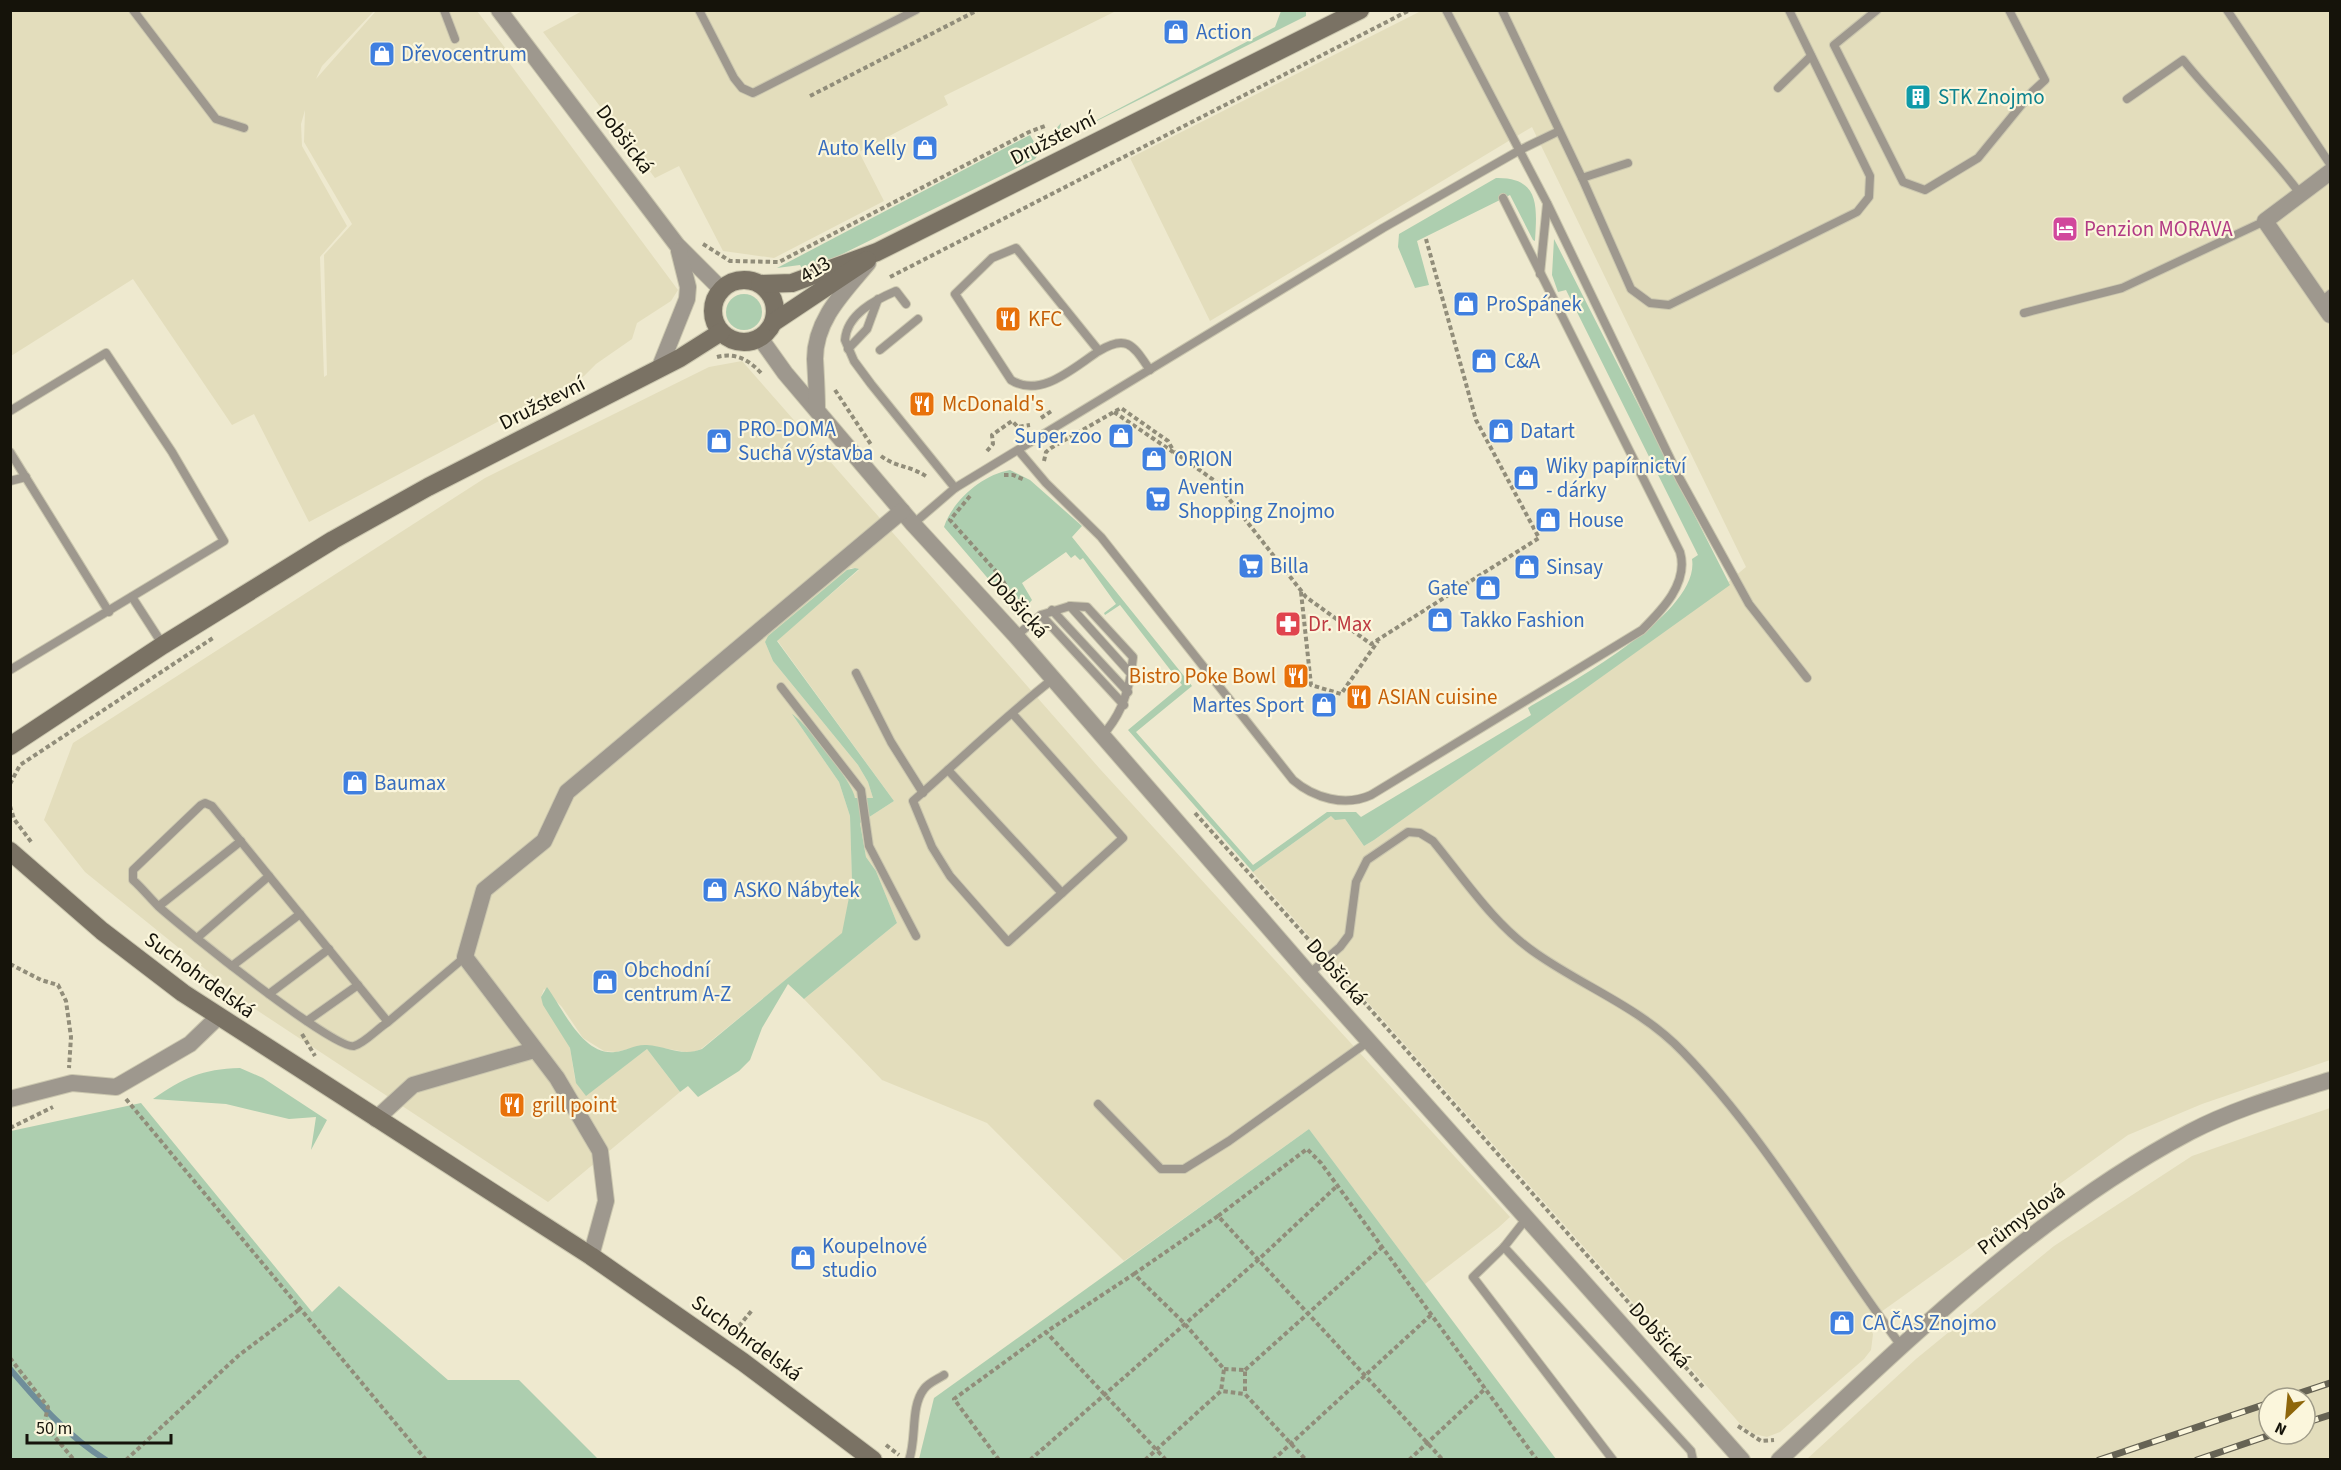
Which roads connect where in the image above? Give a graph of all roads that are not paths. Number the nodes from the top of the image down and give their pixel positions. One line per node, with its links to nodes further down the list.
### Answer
1 (134, 10): 17 (lane)
2 (444, 10): 13 (lane)
3 (499, 10): 28 (street, Dobšická)
4 (699, 10): 5 (lane)
5 (916, 10)
6 (1360, 10): 29 (main road, Družstevní / 413)
7 (1446, 10): 19 (lane)
8 (1789, 10): 14 (lane)
9 (1877, 10): 10 (lane)
10 (2009, 10)
11 (2227, 10): 21 (lane)
12 (1502, 12): 18 (lane)
13 (455, 39)
14 (1811, 56): 15 (lane); 23 (lane)
15 (1778, 88)
16 (2127, 99): 24 (lane)
17 (244, 128)
18 (1559, 131): 19 (lane); 23 (lane)
19 (1520, 150): 26 (lane); 45 (lane)
20 (1628, 164): 23 (lane)
21 (2331, 164)
22 (2331, 172): 24 (street)
23 (1582, 178)
24 (2301, 195): 27 (street)
25 (1503, 198): 30 (lane)
26 (1547, 203): 30 (lane); 65 (lane)
27 (2265, 221): 35 (street); 36 (lane)
28 (677, 245): 32 (street, Dobšická); 44 (street)
29 (877, 252): 31 (main road, Družstevní / 413); 38 (main road, 413); 46 (street)
30 (1540, 274): 48 (lane)
31 (760, 284): 32 (main road); 38 (main road)
32 (721, 290): 39 (main road)
33 (878, 299): 34 (lane); 41 (lane); 41 (lane)
34 (906, 304)
35 (2327, 304)
36 (2024, 313)
37 (918, 319): 42 (lane)
38 (774, 322): 40 (main road)
39 (721, 332): 40 (main road); 44 (main road, Družstevní)
40 (760, 338): 46 (street, Dobšická)
41 (848, 349): 52 (lane)
42 (880, 350)
43 (1099, 351): 43 (lane); 45 (lane)
44 (659, 369): 61 (main road, Družstevní)
45 (1150, 370): 48 (lane)
46 (817, 410): 53 (street, Dobšická)
47 (10, 411): 55 (lane)
48 (1019, 451): 52 (lane)
49 (10, 452): 50 (lane)
50 (26, 477): 51 (lane); 58 (lane)
51 (10, 482)
52 (955, 488): 54 (lane)
53 (902, 511): 54 (street, Dobšická); 84 (street)
54 (913, 524): 60 (street, Dobšická)
55 (132, 597): 58 (lane); 61 (lane)
56 (1070, 606): 57 (lane); 64 (lane); 64 (lane)
57 (1052, 610): 59 (lane); 68 (lane)
58 (109, 612): 62 (lane)
59 (1041, 615): 60 (lane); 69 (lane)
60 (1016, 636): 66 (street, Dobšická)
61 (164, 645): 72 (main road, Družstevní)
62 (10, 670)
63 (856, 673): 74 (lane)
64 (1131, 674): 68 (lane)
65 (1807, 678)
66 (1053, 679): 70 (lane); 71 (street, Dobšická)
67 (781, 687): 81 (lane)
68 (1128, 692): 69 (lane)
69 (1124, 705): 71 (lane)
70 (1012, 713): 73 (lane); 78 (lane)
71 (1102, 736): 86 (street, Dobšická)
72 (10, 746)
73 (948, 770): 74 (lane); 78 (lane)
74 (923, 793): 78 (lane)
75 (241, 841): 77 (lane); 79 (lane); 79 (lane)
76 (10, 851): 89 (main road, Suchohrdelská)
77 (269, 876): 80 (lane); 82 (lane)
78 (1062, 893)
79 (159, 906): 82 (lane)
80 (300, 915): 83 (lane); 85 (lane)
81 (916, 936)
82 (197, 938): 85 (lane)
83 (329, 949): 87 (lane); 88 (lane)
84 (465, 957): 91 (lane); 93 (street)
85 (232, 966): 88 (lane)
86 (1309, 974): 92 (street, Dobšická); 101 (lane)
87 (357, 985): 90 (lane); 91 (lane)
88 (268, 994): 90 (lane)
89 (218, 1017): 95 (street); 97 (main road, Suchohrdelská)
90 (307, 1021): 91 (lane)
91 (387, 1022)
92 (1369, 1041): 96 (lane); 98 (street, Dobšická)
93 (534, 1050): 97 (street); 100 (street)
94 (2331, 1080): 101 (street, Průmyslová)
95 (10, 1099)
96 (1098, 1104)
97 (376, 1119): 100 (main road, Suchohrdelská)
98 (1527, 1219): 99 (lane); 107 (street, Dobšická)
99 (1504, 1247): 105 (lane); 106 (lane)
100 (591, 1256): 103 (main road, Suchohrdelská)
101 (1902, 1347): 108 (street, Průmyslová)
102 (944, 1375): 104 (lane)
103 (873, 1460)
104 (909, 1460)
105 (1613, 1460)
106 (1694, 1460)
107 (1742, 1460)
108 (1779, 1460)

